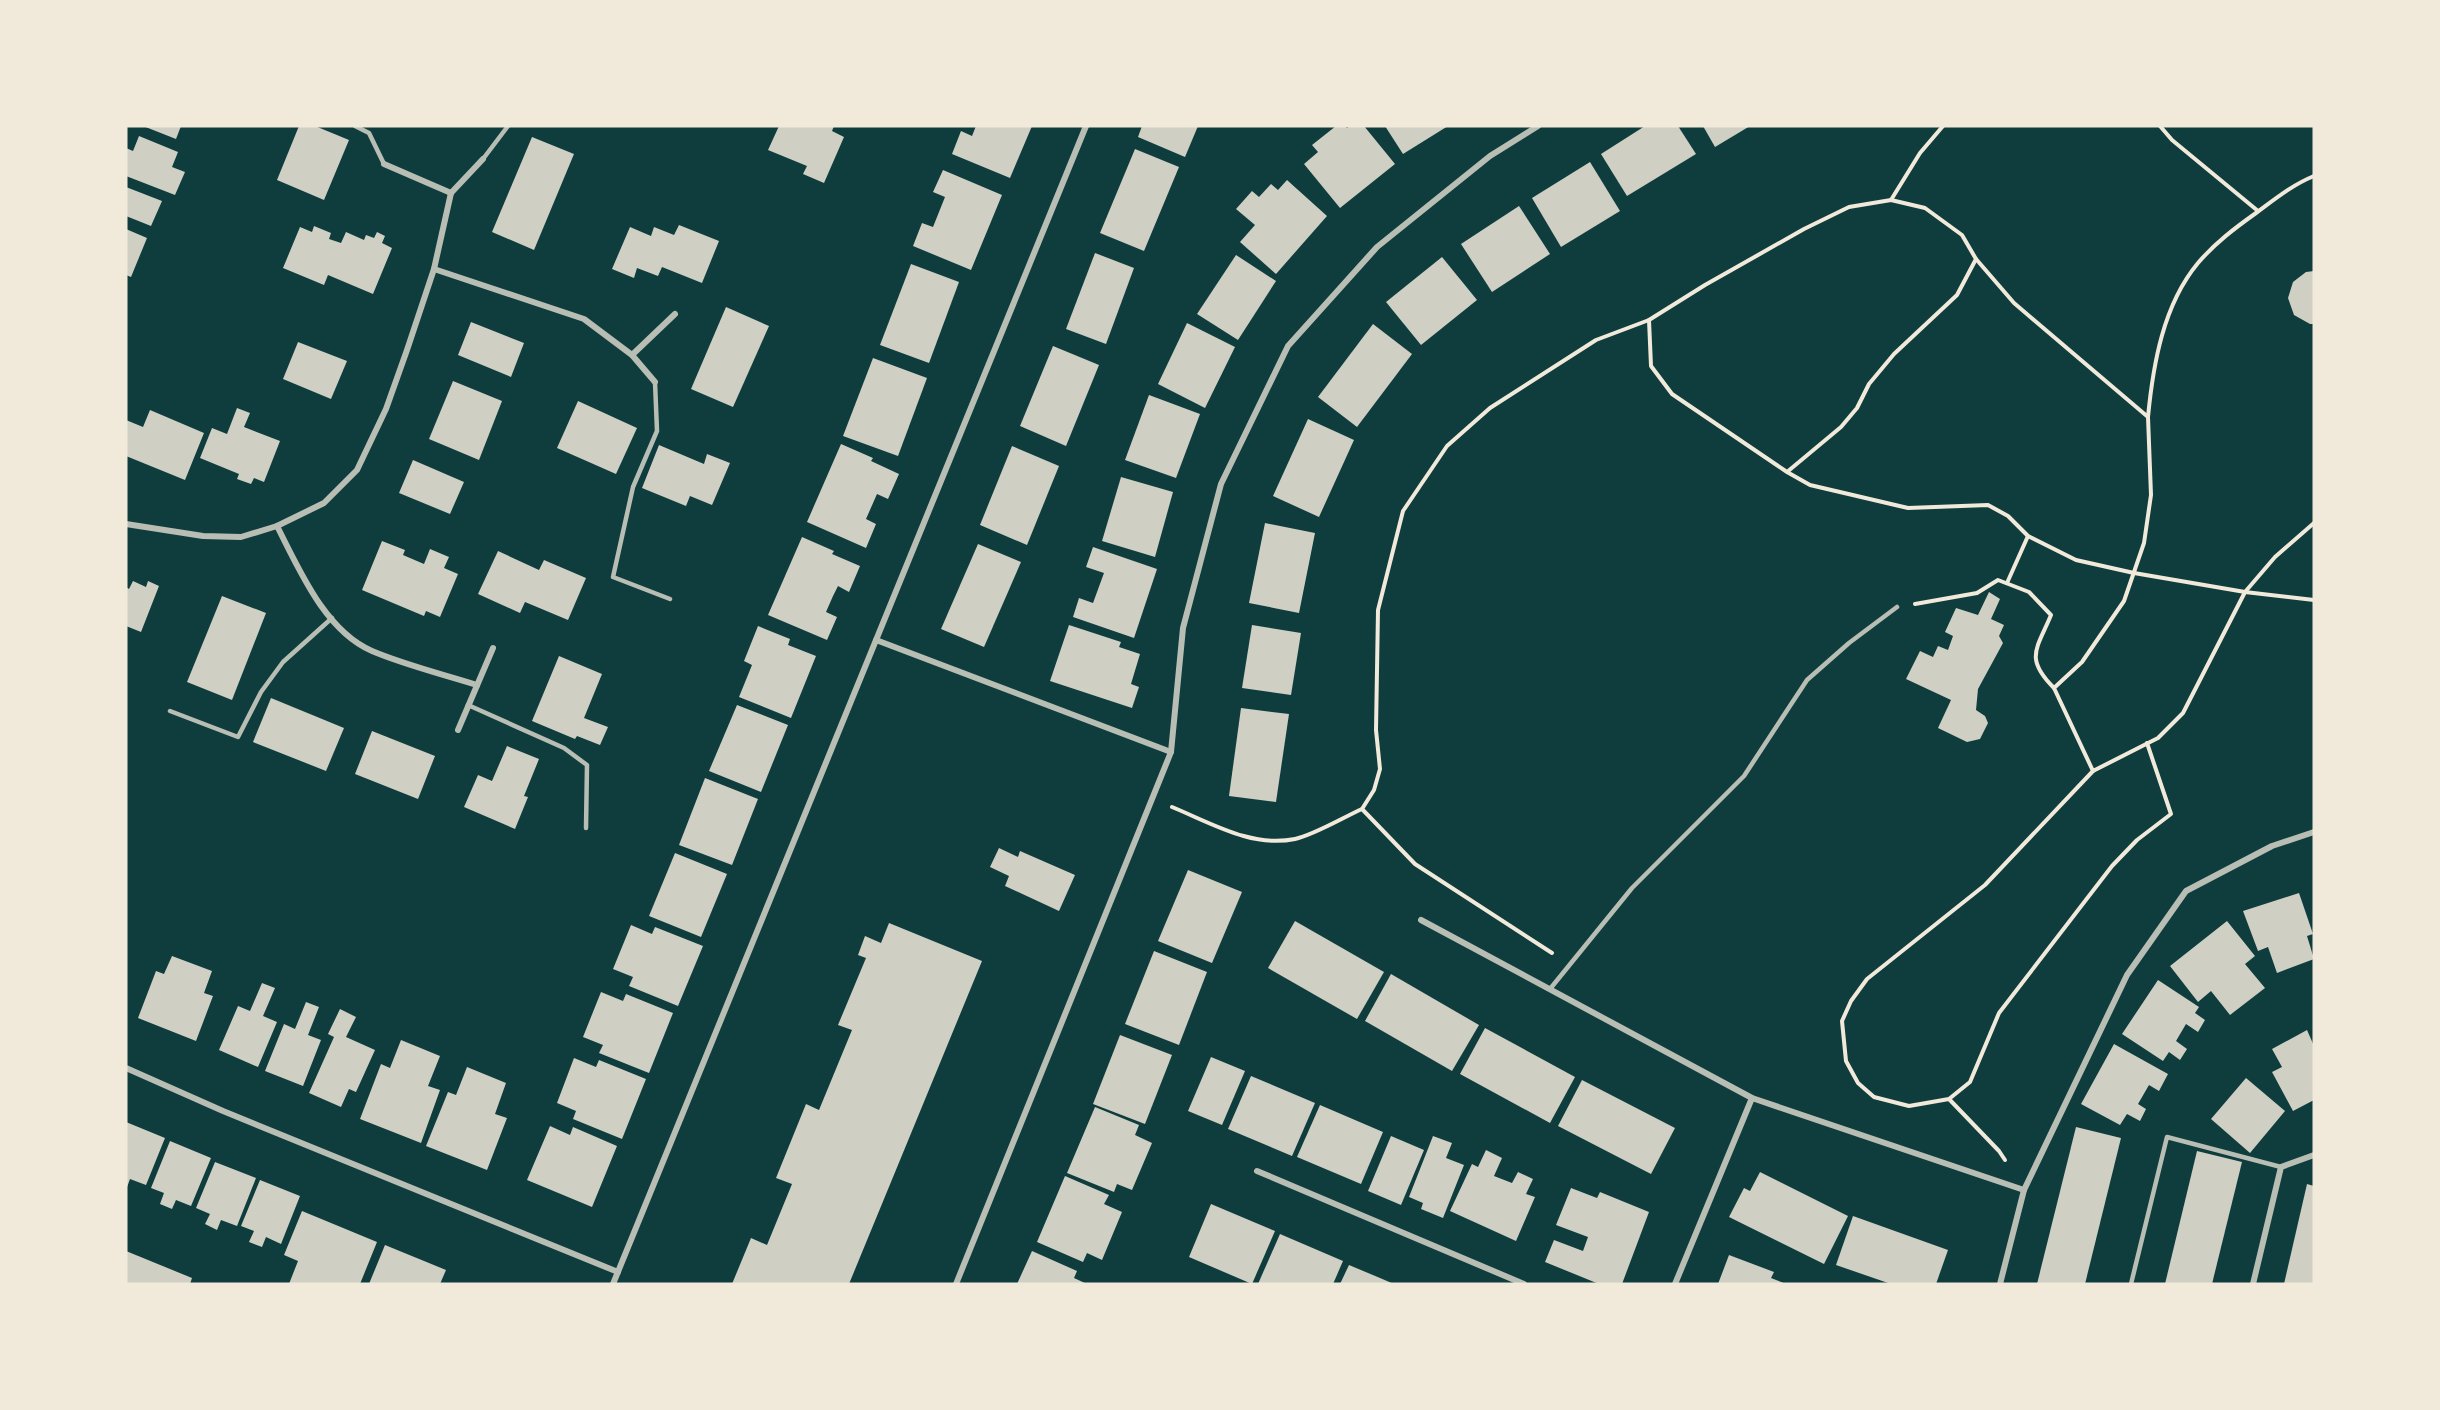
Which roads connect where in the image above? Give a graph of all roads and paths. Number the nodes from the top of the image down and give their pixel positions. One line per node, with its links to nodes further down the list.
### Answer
1 (355, 126): 8 (lane)
2 (508, 126): 7 (lane)
3 (1086, 126): 32 (street)
4 (1538, 126): 40 (street)
5 (1943, 126): 11 (path)
6 (2160, 126): 12 (path)
7 (483, 159): 10 (street)
8 (384, 164): 10 (street)
9 (2314, 176): 12 (path)
10 (451, 193): 14 (street)
11 (1891, 200): 13 (path); 16 (path)
12 (2258, 211): 19 (path)
13 (1976, 259): 19 (path); 20 (path)
14 (434, 269): 17 (street); 23 (street)
15 (675, 314): 17 (street)
16 (1649, 321): 20 (path); 43 (path)
17 (632, 355): 18 (street)
18 (655, 382): 28 (lane)
19 (2148, 417): 25 (path)
20 (1786, 472): 24 (path)
21 (2314, 523): 27 (path)
22 (126, 524): 23 (street)
23 (278, 526): 31 (street)
24 (2028, 536): 25 (path); 26 (path)
25 (2134, 573): 27 (path); 35 (path)
26 (2007, 583): 30 (path); 35 (path)
27 (2245, 592): 29 (path); 39 (path)
28 (670, 599)
29 (2314, 600)
30 (1897, 607): 47 (lane)
31 (332, 618): 34 (street); 37 (lane)
32 (876, 640): 40 (street); 56 (street)
33 (493, 648): 34 (street)
34 (477, 685): 36 (street)
35 (2054, 688): 41 (path)
36 (468, 705): 38 (street); 44 (lane)
37 (170, 711)
38 (458, 730)
39 (2147, 743): 41 (path); 51 (path)
40 (1171, 752): 42 (street)
41 (2093, 771): 51 (path)
42 (1152, 799): 43 (path); 58 (street)
43 (1362, 809): 47 (path)
44 (586, 828)
45 (2314, 832): 55 (street)
46 (1421, 920): 48 (street)
47 (1570, 964): 48 (lane)
48 (1550, 989): 50 (street)
49 (126, 1068): 56 (street)
50 (1752, 1098): 55 (street); 60 (street)
51 (1949, 1099): 55 (path)
52 (2314, 1155): 53 (street)
53 (2281, 1167): 62 (lane); 63 (street)
54 (1257, 1172): 59 (street)
55 (2024, 1191): 61 (street)
56 (618, 1272): 57 (street)
57 (613, 1284)
58 (956, 1284)
59 (1524, 1284)
60 (1675, 1284)
61 (2000, 1284)
62 (2131, 1284)
63 (2253, 1284)

